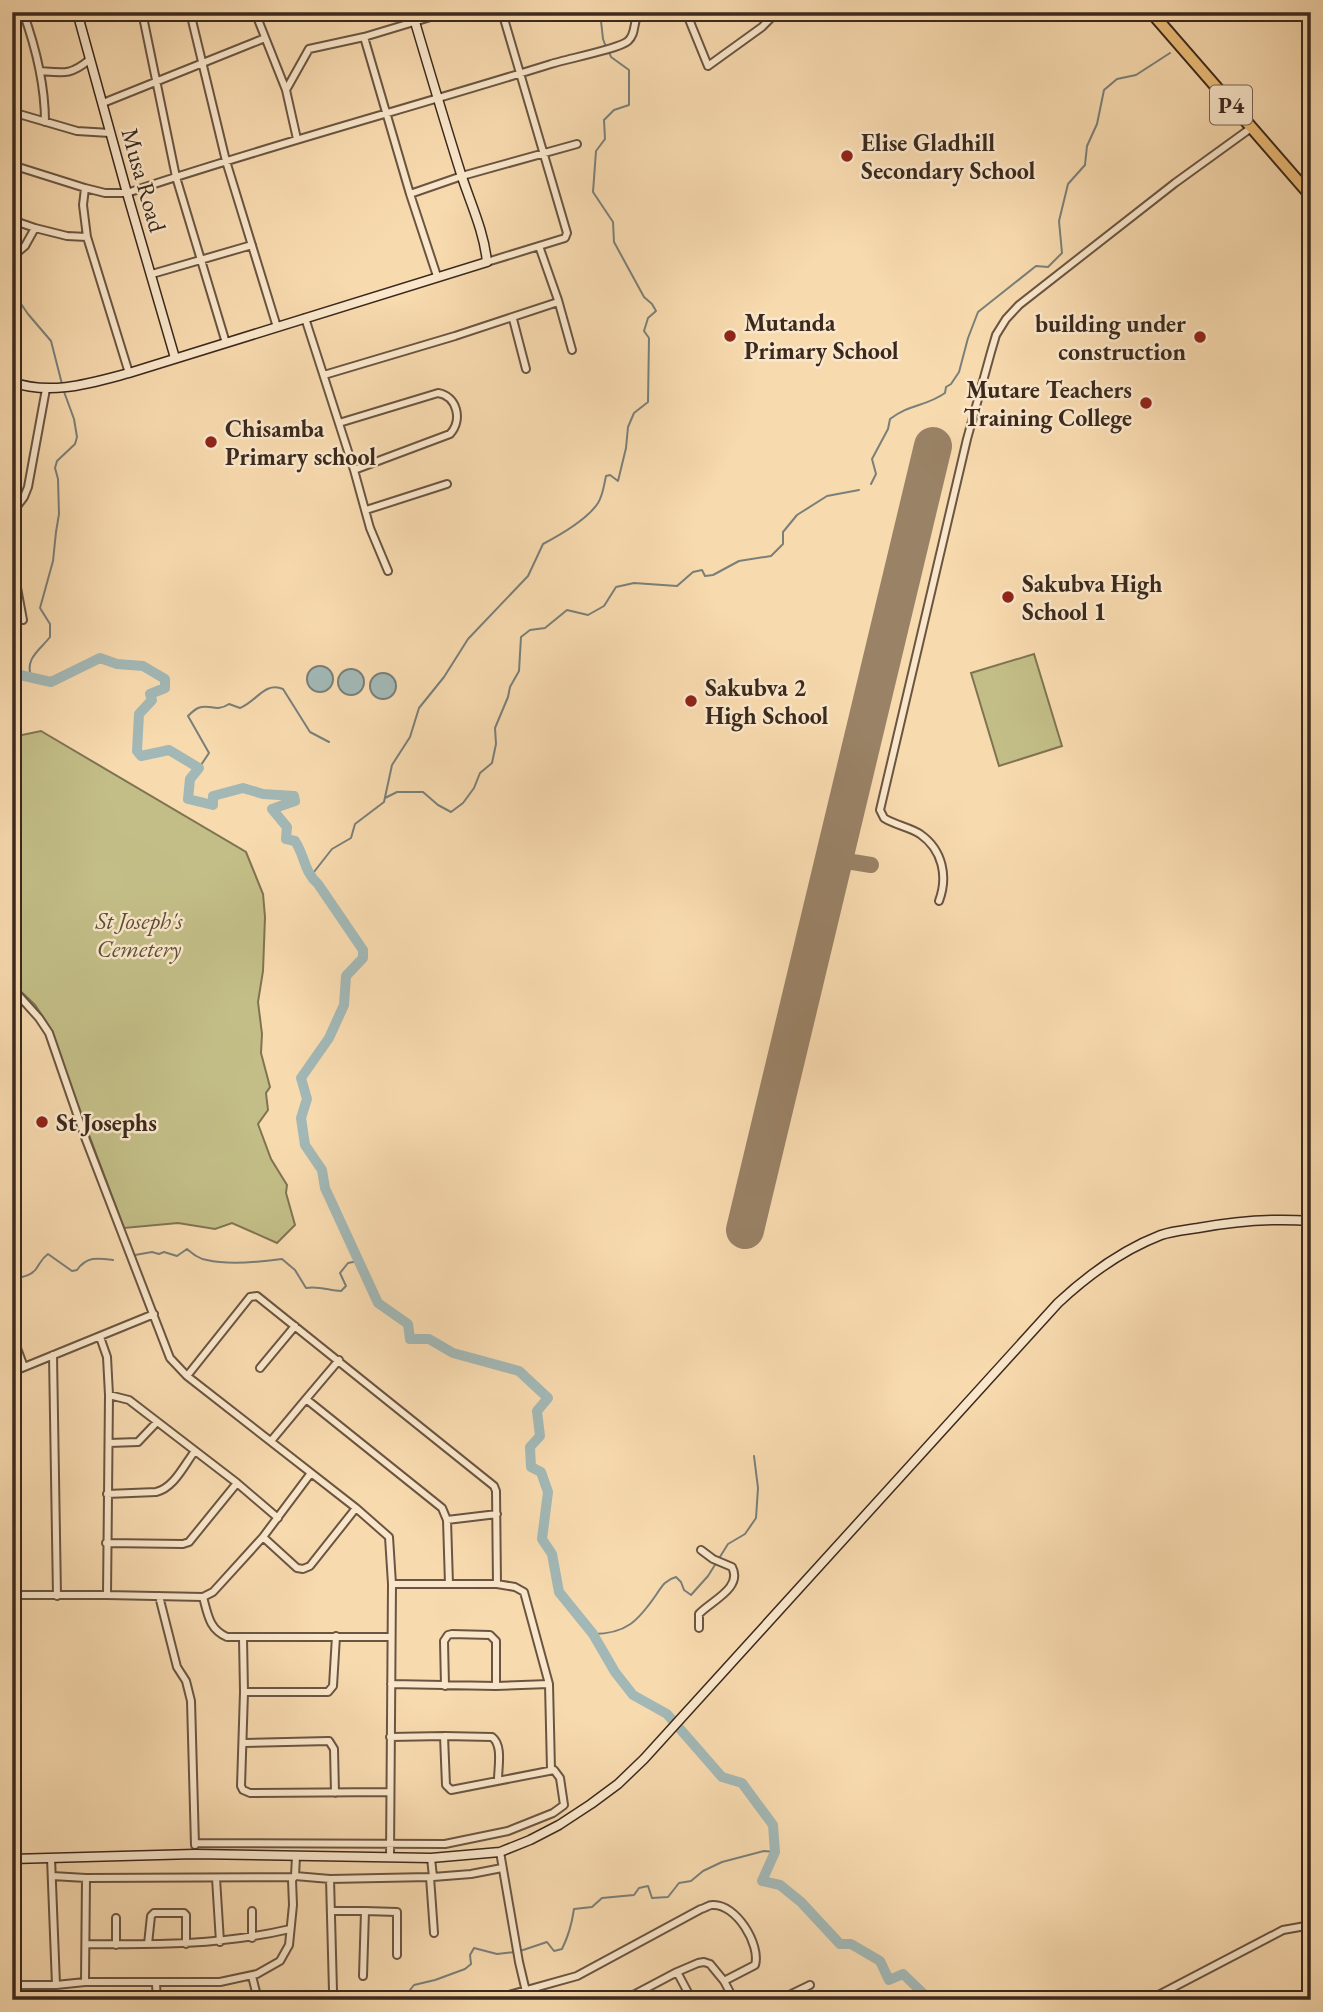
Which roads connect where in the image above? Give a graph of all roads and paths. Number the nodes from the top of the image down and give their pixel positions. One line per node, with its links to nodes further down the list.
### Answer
1 (23, 12): 17 (street)
2 (142, 12): 19 (street)
3 (190, 12): 16 (street)
4 (255, 12): 14 (street)
5 (447, 12): 12 (street)
6 (502, 12): 18 (street)
7 (640, 12): 18 (street)
8 (686, 12): 9 (street)
9 (777, 12)
10 (1151, 12): 26 (highway, P4)
11 (78, 13): 15 (street, Musa Road)
12 (413, 17): 13 (street); 21 (street)
13 (363, 37): 20 (street); 24 (street)
14 (265, 38): 16 (street); 20 (street)
15 (89, 60): 17 (street); 22 (street, Musa Road)
16 (202, 63): 19 (street); 31 (street)
17 (41, 71): 25 (street)
18 (519, 74): 21 (street); 30 (street)
19 (156, 81): 22 (street); 34 (street)
20 (286, 90): 28 (street)
21 (438, 97): 24 (street); 33 (street)
22 (103, 103): 27 (street, Musa Road)
23 (12, 112): 25 (street)
24 (386, 113): 28 (street); 37 (street)
25 (45, 122): 27 (street)
26 (1251, 128): 38 (highway, P4); 71 (street)
27 (110, 133): 36 (street, Musa Road)
28 (297, 139): 31 (street)
29 (578, 144): 30 (street)
30 (543, 154): 33 (street); 43 (street)
31 (226, 161): 34 (street); 42 (street)
32 (12, 165): 35 (street)
33 (462, 176): 37 (street); 46 (street)
34 (176, 177): 36 (street); 45 (street)
35 (85, 188): 36 (street); 41 (street)
36 (127, 193): 47 (street, Musa Road)
37 (410, 194): 48 (street)
38 (1311, 196)
39 (12, 220): 40 (street)
40 (35, 228): 41 (street); 44 (street)
41 (87, 237): 59 (street)
42 (252, 245): 45 (street); 54 (street)
43 (539, 246): 46 (street); 50 (street)
44 (12, 257)
45 (201, 260): 47 (street); 55 (street)
46 (487, 262): 48 (street)
47 (152, 274): 57 (street, Musa Road)
48 (437, 276): 51 (street)
49 (12, 296): 53 (street)
50 (558, 302): 52 (street); 56 (street)
51 (305, 318): 54 (street); 60 (street)
52 (511, 318): 58 (street); 60 (street)
53 (12, 320)
54 (277, 327): 55 (street)
55 (226, 343): 57 (street)
56 (572, 350)
57 (175, 358): 59 (street)
58 (526, 369)
59 (129, 373): 62 (street)
60 (324, 375): 63 (street)
61 (12, 382): 62 (street)
62 (46, 388): 67 (street)
63 (340, 423): 64 (street); 64 (street)
64 (355, 470): 66 (street)
65 (447, 484): 66 (street)
66 (366, 510): 69 (street)
67 (12, 513)
68 (12, 561): 70 (street)
69 (388, 570)
70 (23, 620)
71 (939, 901)
72 (12, 988): 74 (street)
73 (1311, 1221): 126 (street)
74 (154, 1314): 77 (street); 83 (street)
75 (295, 1326): 79 (street); 81 (street); 83 (street)
76 (12, 1335): 80 (street)
77 (100, 1337): 78 (street); 84 (street)
78 (54, 1355): 80 (street); 105 (street)
79 (339, 1360): 85 (street); 94 (street)
80 (24, 1367): 82 (street)
81 (260, 1368)
82 (12, 1372)
83 (187, 1376): 87 (street)
84 (109, 1395): 86 (street); 88 (street)
85 (306, 1399): 87 (street); 96 (street)
86 (157, 1422): 88 (street); 89 (street)
87 (271, 1441): 90 (street)
88 (109, 1443): 92 (street)
89 (195, 1451): 91 (street); 92 (street)
90 (311, 1472): 93 (street); 95 (street)
91 (237, 1483): 95 (street); 98 (street)
92 (107, 1493): 98 (street)
93 (356, 1507): 97 (street); 100 (street)
94 (497, 1514): 96 (street); 102 (street)
95 (278, 1518): 97 (street)
96 (447, 1520): 101 (street)
97 (263, 1537): 107 (street)
98 (106, 1543): 104 (street)
99 (701, 1550): 108 (street)
100 (392, 1584): 101 (street); 110 (street)
101 (449, 1584): 102 (street)
102 (497, 1584): 113 (street)
103 (12, 1595): 105 (street)
104 (107, 1595): 105 (street); 106 (street)
105 (57, 1596)
106 (159, 1596): 107 (street); 124 (street)
107 (203, 1597): 111 (street)
108 (699, 1628)
109 (336, 1636): 110 (street); 111 (street); 116 (street)
110 (390, 1637): 112 (street)
111 (243, 1638): 116 (street)
112 (391, 1684): 114 (street); 118 (street)
113 (549, 1684): 115 (street); 120 (street)
114 (445, 1686): 115 (street); 115 (street)
115 (496, 1686)
116 (244, 1692): 119 (street)
117 (444, 1736): 118 (street); 121 (street); 121 (street)
118 (390, 1737): 123 (street)
119 (244, 1742): 122 (street); 122 (street)
120 (551, 1770): 121 (street); 125 (street)
121 (498, 1780)
122 (335, 1793): 123 (street)
123 (390, 1793): 125 (street)
124 (195, 1843): 125 (street); 127 (street)
125 (391, 1845): 129 (street)
126 (500, 1852): 131 (street); 133 (street)
127 (195, 1854): 128 (street); 130 (street)
128 (296, 1856): 129 (street); 135 (street)
129 (390, 1857): 131 (street)
130 (51, 1858): 132 (street); 134 (street)
131 (431, 1858): 136 (street)
132 (12, 1859)
133 (502, 1868): 136 (street); 163 (street)
134 (52, 1876): 137 (street); 161 (street)
135 (295, 1876): 138 (street); 139 (street); 145 (street)
136 (432, 1877): 139 (street); 146 (street)
137 (86, 1878): 138 (street); 149 (street)
138 (216, 1878): 148 (street)
139 (330, 1879): 141 (street)
140 (252, 1911): 147 (street)
141 (332, 1911): 142 (street); 167 (street)
142 (365, 1911): 153 (street); 156 (street)
143 (116, 1918): 152 (street)
144 (1311, 1925): 164 (street); 174 (street)
145 (290, 1930): 147 (street); 155 (street)
146 (434, 1933)
147 (252, 1938): 148 (street)
148 (220, 1942): 151 (street)
149 (86, 1944): 152 (street); 158 (street)
150 (148, 1944): 151 (street); 151 (street); 152 (street)
151 (186, 1944)
152 (116, 1945)
153 (397, 1955)
154 (677, 1972): 157 (street); 170 (street); 171 (street)
155 (252, 1976): 159 (street); 166 (street)
156 (363, 1976)
157 (724, 1981): 163 (street); 172 (street)
158 (85, 1982): 159 (street); 161 (street)
159 (156, 1984): 165 (street)
160 (12, 1985): 161 (street)
161 (56, 1985)
162 (810, 1986): 173 (street)
163 (526, 1990): 168 (street); 169 (street)
164 (1153, 1999)
165 (157, 2000)
166 (258, 2000)
167 (324, 2000)
168 (491, 2000)
169 (528, 2000)
170 (624, 2000)
171 (692, 2000)
172 (734, 2000)
173 (779, 2000)
174 (1308, 2000)

